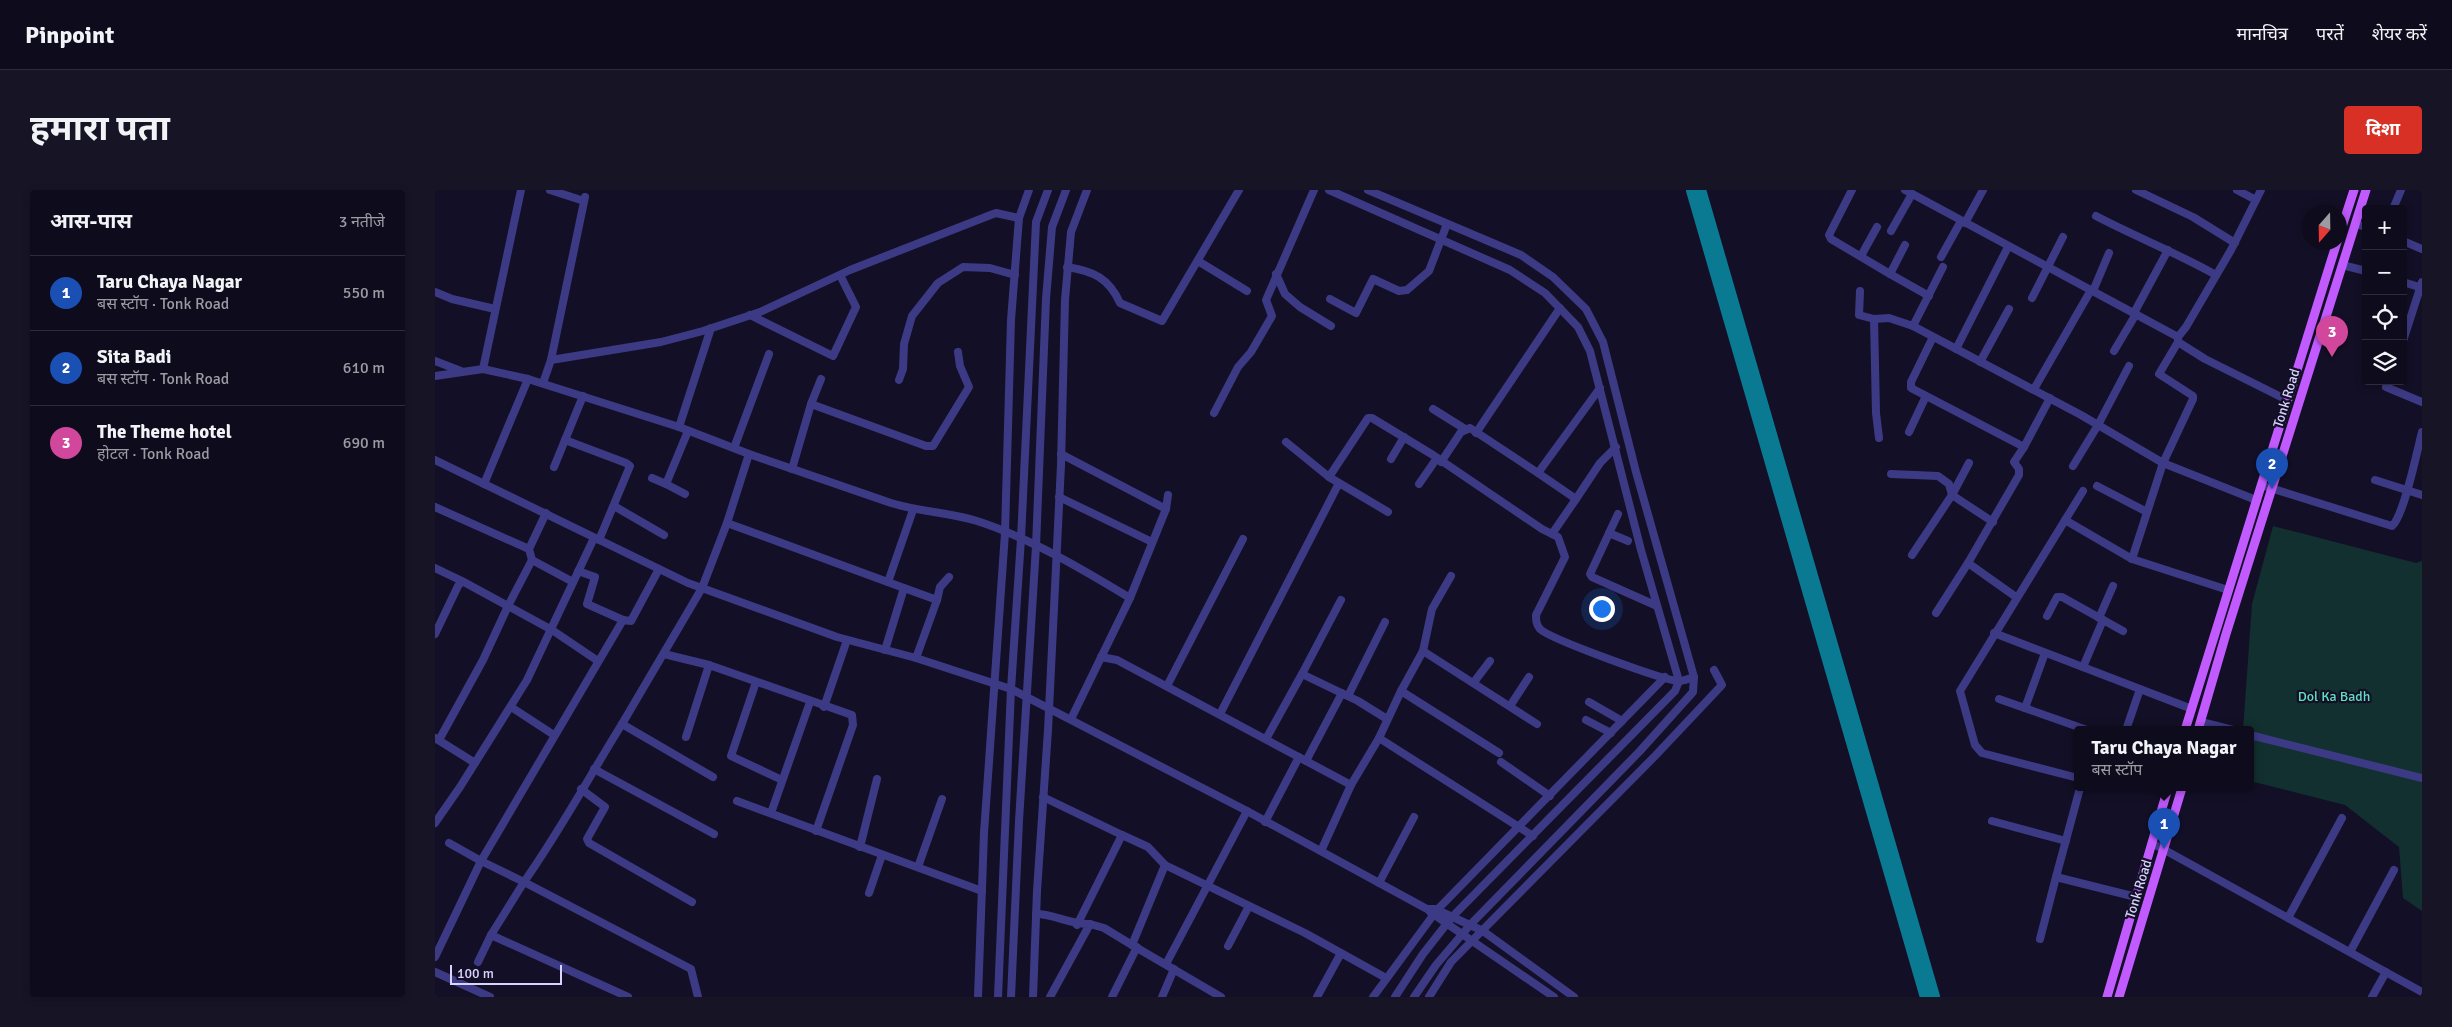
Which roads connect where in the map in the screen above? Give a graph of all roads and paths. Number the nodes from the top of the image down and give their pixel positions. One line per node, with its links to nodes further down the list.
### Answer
1 (521, 190): 64 (street)
2 (550, 190): 80 (street)
3 (1029, 190): 24 (street)
4 (1048, 190): 163 (street)
5 (1066, 190): 167 (street)
6 (1087, 190): 45 (street)
7 (1239, 190): 43 (street)
8 (1314, 190): 49 (street)
9 (1329, 190): 32 (street)
10 (1368, 190): 26 (street)
11 (1852, 190): 41 (street)
12 (1983, 190): 25 (street)
13 (2136, 190): 33 (street)
14 (2237, 190): 20 (street)
15 (2261, 190): 20 (street)
16 (2354, 190): 22 (main road)
17 (2366, 190): 27 (main road, Tonk Road)
18 (2401, 190): 21 (street)
19 (1908, 192): 25 (street); 30 (street)
20 (2256, 200): 33 (street)
21 (2395, 205)
22 (2347, 211)
23 (2096, 216): 38 (street)
24 (1019, 218): 51 (street); 52 (street)
25 (1963, 222): 36 (street); 42 (street)
26 (1447, 224): 32 (street); 216 (street)
27 (2355, 224): 28 (street); 44 (main road, Tonk Road)
28 (2362, 226)
29 (1877, 227): 41 (street)
30 (1891, 231)
31 (2063, 237): 47 (street)
32 (1440, 240): 62 (street); 63 (street)
33 (2235, 243): 53 (street)
34 (2407, 243): 37 (street)
35 (1905, 245): 50 (street)
36 (2008, 247): 47 (street); 75 (street)
37 (2422, 249)
38 (2168, 250): 53 (street); 66 (street)
39 (2334, 250): 96 (main road, Tonk Road)
40 (2109, 253): 58 (street)
41 (1861, 256): 50 (street)
42 (1941, 257)
43 (1198, 261): 45 (street); 56 (street)
44 (2342, 265): 48 (street); 137 (main road, Tonk Road)
45 (1067, 267): 116 (street)
46 (1943, 267): 60 (street)
47 (2047, 268): 58 (street); 61 (street)
48 (2362, 270)
49 (1276, 274): 69 (street); 100 (street)
50 (1890, 274): 60 (street)
51 (840, 275): 67 (street); 67 (street)
52 (1015, 275): 88 (street); 159 (street)
53 (2217, 275): 73 (street)
54 (2407, 283): 55 (street)
55 (2421, 286): 74 (street)
56 (1247, 291)
57 (1860, 291): 68 (street)
58 (2092, 291): 66 (street); 92 (street)
59 (435, 292): 64 (street)
60 (1929, 296): 70 (street)
61 (2032, 298)
62 (1330, 299)
63 (1560, 308): 91 (street); 107 (street)
64 (495, 309): 83 (street)
65 (2009, 309): 81 (street)
66 (2135, 314): 73 (street); 76 (street)
67 (750, 315): 71 (street)
68 (1874, 319): 70 (street); 109 (street)
69 (1331, 326)
70 (1913, 326): 72 (street)
71 (711, 328): 80 (street); 102 (street)
72 (1933, 337): 75 (street); 94 (street)
73 (2178, 339): 96 (street); 122 (street)
74 (2403, 340)
75 (1956, 349): 81 (street)
76 (2114, 351)
77 (958, 352): 98 (street)
78 (769, 354): 114 (street)
79 (435, 360): 84 (street)
80 (551, 360): 89 (street)
81 (1980, 362): 92 (street)
82 (2129, 366): 101 (street)
83 (483, 369): 84 (street); 86 (street)
84 (463, 372): 85 (street)
85 (435, 376)
86 (528, 379): 89 (street); 131 (street)
87 (821, 379): 98 (street)
88 (899, 380)
89 (543, 383): 93 (street)
90 (2386, 387): 97 (street)
91 (1600, 388): 112 (street); 126 (street)
92 (2035, 389): 95 (street)
93 (583, 396): 102 (street); 110 (street)
94 (1926, 396): 105 (street); 113 (street)
95 (2050, 398): 101 (street); 113 (street)
96 (2287, 400): 135 (main road, Tonk Road)
97 (2422, 402)
98 (811, 404): 125 (street)
99 (1433, 409): 103 (street)
100 (1214, 413)
101 (2099, 425): 122 (street); 123 (street)
102 (679, 427): 104 (street)
103 (1465, 429): 107 (street); 120 (street)
104 (688, 431): 114 (street); 132 (street)
105 (1909, 432)
106 (2422, 432): 117 (street)
107 (1476, 433): 126 (street)
108 (1404, 437): 118 (street); 120 (street); 129 (street)
109 (1879, 438)
110 (565, 440): 124 (street); 147 (street)
111 (1286, 442): 129 (street)
112 (1616, 447): 145 (street); 191 (street)
113 (2024, 447): 156 (street)
114 (734, 448): 115 (street)
115 (749, 454): 125 (street); 157 (street)
116 (1061, 454): 144 (street); 149 (street)
117 (2419, 458): 139 (street)
118 (1391, 459)
119 (435, 460): 131 (street)
120 (1439, 460): 133 (street); 160 (street)
121 (1969, 463): 142 (street)
122 (2163, 463): 146 (street); 152 (street)
123 (2073, 466)
124 (554, 467)
125 (792, 469): 150 (street)
126 (1538, 473): 145 (street)
127 (1891, 474): 142 (street)
128 (652, 478): 132 (street)
129 (1329, 478): 134 (street)
130 (2375, 480): 139 (street)
131 (484, 484): 153 (street)
132 (665, 484): 140 (street)
133 (1419, 484)
134 (1338, 485): 151 (street); 236 (street)
135 (2261, 485): 137 (street); 146 (main road, Tonk Road)
136 (2097, 486): 152 (street)
137 (2272, 488): 139 (street); 246 (main road, Tonk Road)
138 (2083, 490): 155 (street)
139 (2407, 490): 143 (street)
140 (685, 494)
141 (1168, 495): 149 (street)
142 (1953, 495): 156 (street); 170 (street)
143 (2422, 495)
144 (1059, 497): 166 (street); 169 (street)
145 (1576, 499): 160 (street)
146 (2256, 500): 185 (main road, Tonk Road)
147 (614, 506): 161 (street); 162 (street)
148 (435, 507): 168 (street)
149 (1166, 508): 166 (street)
150 (913, 510): 159 (street); 181 (street)
151 (1389, 512)
152 (2147, 512): 171 (street)
153 (546, 513): 162 (street); 168 (street)
154 (1618, 514): 158 (street)
155 (2065, 520): 171 (street); 186 (street)
156 (1993, 522): 173 (street)
157 (727, 523): 181 (street); 183 (street)
158 (1609, 532): 165 (street); 191 (street)
159 (1005, 533): 163 (street); 219 (street)
160 (1552, 534): 215 (street)
161 (663, 535)
162 (596, 539): 175 (street); 176 (street)
163 (1021, 539): 167 (street); 222 (street)
164 (1243, 539): 221 (street)
165 (1628, 541)
166 (1152, 542): 187 (street)
167 (1036, 546): 169 (street); 226 (street)
168 (529, 549): 172 (street)
169 (1056, 556): 187 (street); 233 (street)
170 (1912, 556)
171 (2132, 559): 185 (street)
172 (532, 560): 180 (street); 190 (street)
173 (1968, 563): 186 (street); 192 (street)
174 (435, 568): 179 (street)
175 (579, 570): 180 (street); 195 (street)
176 (659, 570): 183 (street); 195 (street)
177 (1451, 576): 203 (street)
178 (949, 577): 188 (street)
179 (462, 581): 190 (street); 200 (street)
180 (573, 582): 197 (street)
181 (889, 582): 184 (street)
182 (2113, 586): 194 (street)
183 (702, 588): 201 (street); 205 (street)
184 (904, 588): 188 (street); 202 (street)
185 (2228, 590): 235 (main road, Tonk Road)
186 (2016, 597): 199 (street)
187 (1129, 598): 206 (street)
188 (937, 600): 207 (street)
189 (1341, 600): 213 (street)
190 (507, 606): 197 (street); 252 (street)
191 (1657, 606): 217 (street)
192 (1936, 613)
193 (2047, 616): 194 (street)
194 (2101, 619): 198 (street); 211 (street)
195 (623, 620): 208 (street)
196 (1385, 622): 225 (street)
197 (552, 630): 208 (street); 231 (street)
198 (2123, 631)
199 (1994, 633): 204 (street); 260 (street)
200 (435, 634)
201 (847, 640): 202 (street); 232 (street)
202 (885, 650): 207 (street)
203 (1423, 651): 220 (street); 224 (street)
204 (2045, 653): 211 (street); 234 (street)
205 (664, 654): 210 (street); 241 (street)
206 (1101, 657): 221 (street); 237 (street)
207 (916, 658): 219 (street)
208 (598, 661): 248 (street)
209 (1490, 661): 220 (street)
210 (709, 665): 218 (street); 249 (street)
211 (2083, 667): 223 (street)
212 (1714, 670): 313 (street)
213 (1302, 674): 225 (street); 253 (street)
214 (1529, 677): 230 (street)
215 (1665, 677): 217 (street); 240 (street)
216 (1694, 677): 217 (street); 312 (street)
217 (1679, 681): 284 (street)
218 (756, 682): 228 (street); 262 (street)
219 (995, 682): 222 (street); 300 (street)
220 (1474, 682): 230 (street)
221 (1167, 686): 236 (street)
222 (1011, 689): 226 (street); 335 (street)
223 (2140, 689): 235 (street); 244 (street)
224 (1401, 691): 238 (street); 254 (street)
225 (1345, 695): 238 (street); 255 (street)
226 (1029, 698): 233 (street); 336 (street)
227 (1999, 699): 234 (street)
228 (810, 702): 232 (street); 262 (street)
229 (1589, 702): 240 (street)
230 (1510, 706): 242 (street)
231 (511, 707): 248 (street); 257 (street)
232 (823, 707): 281 (street)
233 (1047, 708): 237 (street); 270 (street)
234 (2025, 708): 243 (street)
235 (2192, 709): 245 (main road, Tonk Road)
236 (1220, 714): 253 (street)
237 (1071, 719): 273 (street)
238 (1387, 719): 251 (street)
239 (1586, 720): 247 (street)
240 (1622, 721): 247 (street)
241 (622, 724): 258 (street); 259 (street)
242 (1537, 724)
243 (2076, 726)
244 (2127, 726)
245 (2186, 726)
246 (2200, 726)
247 (1611, 733): 269 (street)
248 (554, 736): 292 (street)
249 (686, 736)
250 (2254, 736): 261 (street)
251 (1379, 738): 264 (street); 280 (street)
252 (437, 739): 257 (street)
253 (1266, 739): 255 (street)
254 (1499, 752)
255 (1303, 759): 264 (street); 279 (street)
256 (1501, 762): 269 (street)
257 (475, 763): 278 (street)
258 (594, 769): 265 (street); 282 (street)
259 (713, 777)
260 (2074, 777)
261 (2422, 778)
262 (782, 780): 274 (street)
263 (877, 780): 288 (street)
264 (1351, 785): 290 (street)
265 (581, 789): 297 (street); 303 (street)
266 (2079, 791): 285 (street)
267 (2167, 791): 287 (main road, Tonk Road)
268 (2181, 791): 289 (main road, Tonk Road)
269 (1550, 796): 280 (street)
270 (1043, 797): 283 (street); 306 (street)
271 (942, 798): 294 (street)
272 (737, 801): 274 (street)
273 (1247, 811): 279 (street); 299 (street)
274 (771, 813): 281 (street)
275 (1414, 817): 298 (street)
276 (2342, 818): 308 (street)
277 (1993, 821): 285 (street)
278 (435, 822)
279 (1265, 822): 290 (street)
280 (1519, 827): 284 (street); 305 (street)
281 (816, 830): 288 (street)
282 (714, 834)
283 (1122, 835): 293 (street); 311 (street)
284 (1533, 836): 307 (street)
285 (2066, 841): 296 (street)
286 (449, 843): 292 (street)
287 (2152, 843): 289 (street); 302 (main road, Tonk Road)
288 (860, 847): 291 (street)
289 (2164, 849): 308 (street); 349 (main road, Tonk Road)
290 (1321, 851): 298 (street)
291 (882, 854): 294 (street); 301 (street)
292 (481, 861): 297 (street); 322 (street)
293 (1165, 865): 299 (street); 318 (street)
294 (918, 867): 300 (street)
295 (2394, 870): 320 (street)
296 (2056, 877): 302 (street); 316 (street)
297 (524, 882): 315 (street); 333 (street)
298 (1379, 883): 305 (street)
299 (1208, 885): 304 (street); 324 (street)
300 (982, 891): 334 (street)
301 (869, 893)
302 (2136, 897): 348 (main road, Tonk Road)
303 (692, 902)
304 (1249, 906): 319 (street); 321 (street)
305 (1435, 913): 307 (street); 310 (street); 328 (street)
306 (1036, 914): 311 (street); 337 (street)
307 (1452, 916): 310 (street); 312 (street)
308 (2288, 918): 320 (street)
309 (1090, 924): 311 (street); 318 (street); 338 (street)
310 (1446, 924): 314 (street); 343 (street)
311 (1077, 925)
312 (1470, 925): 313 (street); 314 (street)
313 (1483, 931): 317 (street); 347 (street)
314 (1463, 933): 317 (street); 344 (street)
315 (491, 935): 323 (street); 332 (street)
316 (2040, 939)
317 (1473, 941): 345 (street); 346 (street)
318 (1135, 946): 324 (street); 339 (street)
319 (1228, 946)
320 (2350, 952): 327 (street)
321 (1341, 953): 328 (street); 341 (street)
322 (435, 957)
323 (478, 962)
324 (1166, 964): 325 (street)
325 (1174, 969): 330 (street); 340 (street)
326 (435, 972): 331 (street)
327 (2386, 972): 329 (street); 350 (street)
328 (1386, 978): 342 (street)
329 (2422, 992)
330 (1215, 996)
331 (490, 997)
332 (628, 997)
333 (697, 997)
334 (978, 997)
335 (998, 997)
336 (1011, 997)
337 (1033, 997)
338 (1050, 997)
339 (1112, 997)
340 (1162, 997)
341 (1317, 997)
342 (1373, 997)
343 (1395, 997)
344 (1414, 997)
345 (1429, 997)
346 (1554, 997)
347 (1574, 997)
348 (2107, 997)
349 (2119, 997)
350 (2372, 997)

